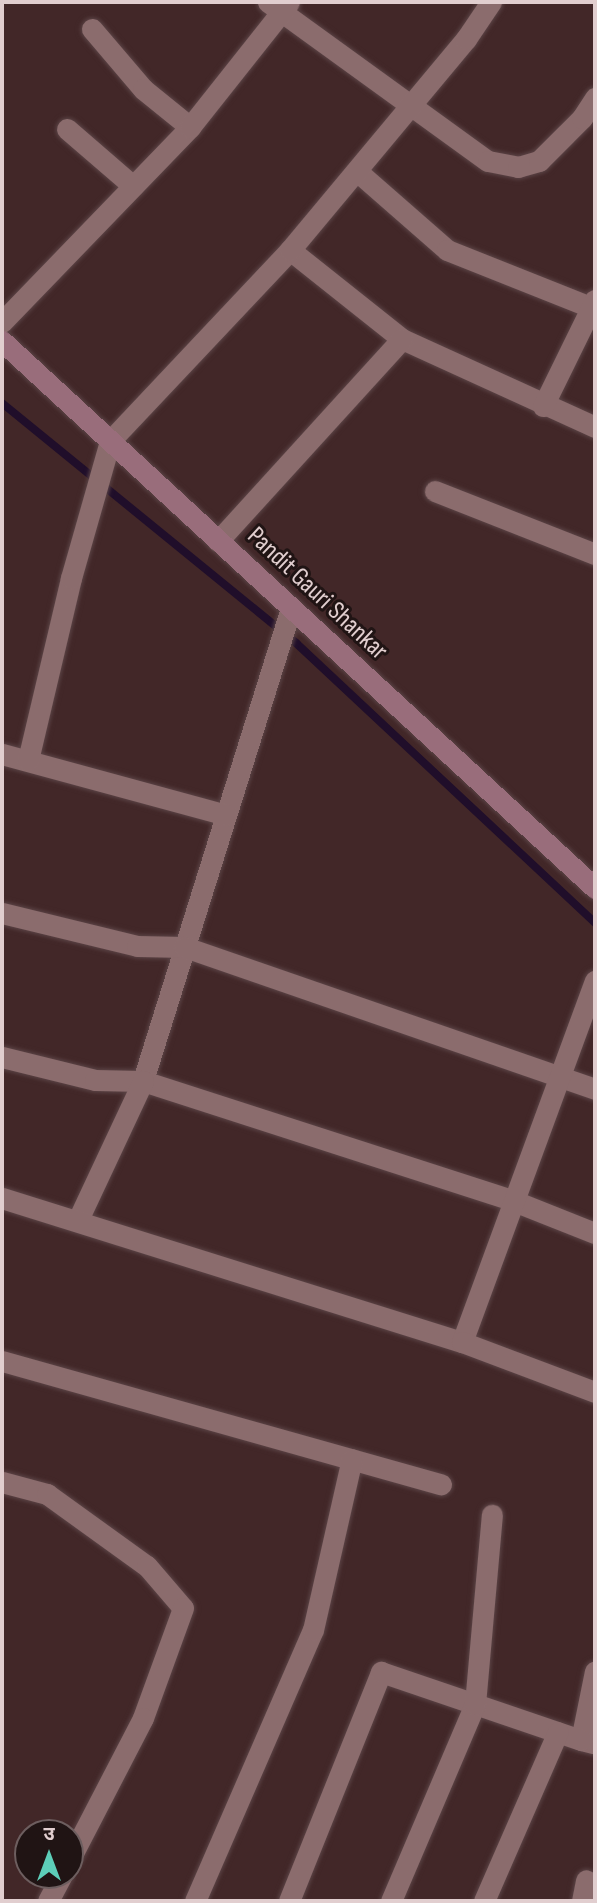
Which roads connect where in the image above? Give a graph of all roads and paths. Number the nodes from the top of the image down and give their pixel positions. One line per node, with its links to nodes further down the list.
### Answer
1 (491, 2): 5 (street)
2 (280, 5): 5 (street); 6 (street)
3 (92, 29): 6 (street)
4 (595, 98): 5 (street)
5 (410, 108): 8 (street)
6 (190, 127): 9 (street)
7 (67, 129): 9 (street)
8 (358, 172): 10 (street); 11 (street)
9 (133, 186): 12 (street)
10 (290, 250): 13 (street); 17 (street)
11 (594, 305): 15 (street)
12 (2, 322)
13 (402, 339): 15 (street); 19 (street)
14 (2, 341): 17 (street, Pandit Gauri Shankar)
15 (543, 406): 16 (street)
16 (595, 427)
17 (110, 441): 19 (street, Pandit Gauri Shankar); 23 (street)
18 (435, 491): 20 (street)
19 (218, 541): 21 (street, Pandit Gauri Shankar)
20 (595, 554)
21 (291, 608): 24 (street); 25 (street, Pandit Gauri Shankar)
22 (2, 754): 23 (street)
23 (28, 760): 24 (street)
24 (226, 815): 27 (street)
25 (595, 888)
26 (2, 914): 27 (street)
27 (185, 947): 30 (street); 31 (street)
28 (595, 981): 30 (street)
29 (2, 1058): 31 (street)
30 (559, 1079): 32 (street); 34 (street)
31 (143, 1082): 34 (street); 35 (street)
32 (595, 1090)
33 (2, 1198): 35 (street)
34 (514, 1200): 36 (street); 37 (street)
35 (78, 1220): 37 (street)
36 (595, 1233)
37 (462, 1342): 39 (street)
38 (2, 1361): 40 (street)
39 (595, 1392)
40 (352, 1459): 42 (street); 50 (street)
41 (2, 1482): 48 (street)
42 (441, 1484)
43 (492, 1516): 45 (street)
44 (595, 1671): 47 (street)
45 (475, 1704): 46 (street); 51 (street); 52 (street)
46 (558, 1731): 47 (street); 53 (street)
47 (588, 1742)
48 (84, 1832)
49 (586, 1880): 54 (street)
50 (195, 1901)
51 (289, 1901)
52 (391, 1901)
53 (484, 1901)
54 (582, 1901)

